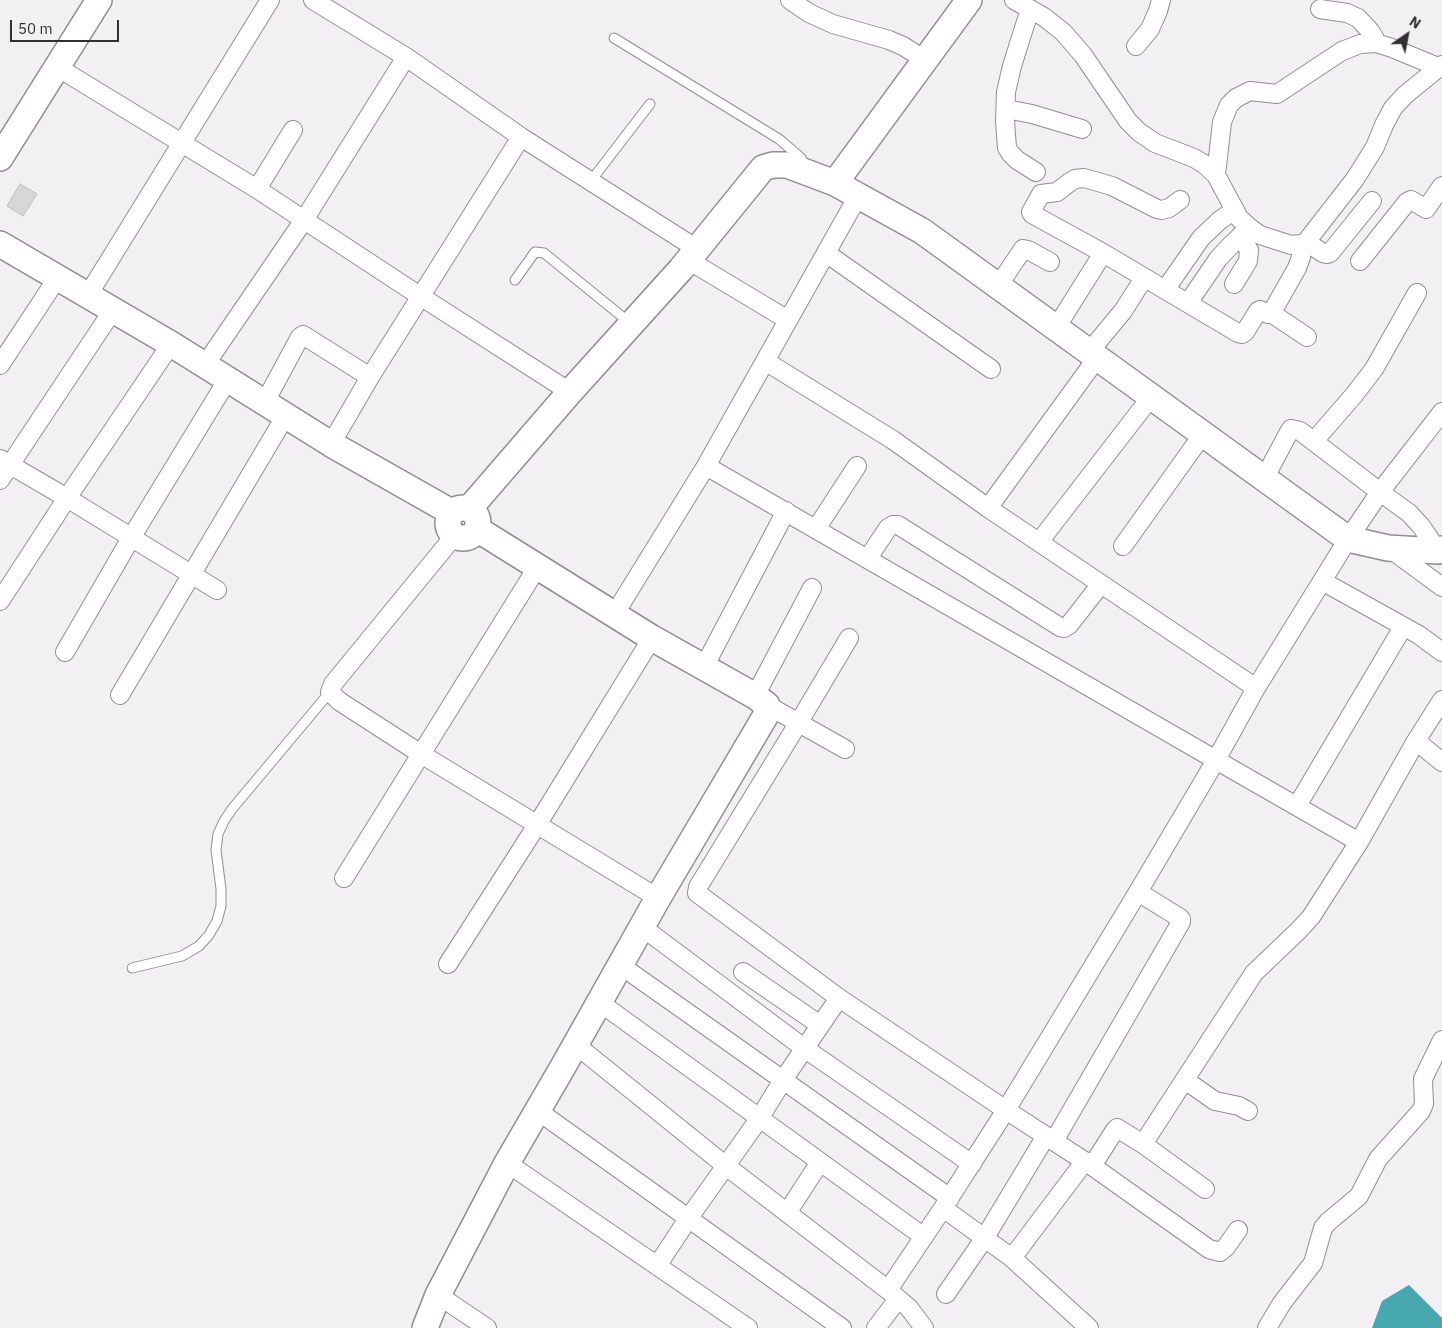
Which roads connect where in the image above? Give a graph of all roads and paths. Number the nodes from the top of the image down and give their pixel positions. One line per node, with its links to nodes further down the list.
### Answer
1 (100, 0): 17 (street)
2 (270, 0): 23 (street)
3 (313, 0): 8 (street)
4 (790, 0): 15 (street)
5 (969, 0): 15 (street)
6 (1014, 0): 9 (street)
7 (1161, 0): 13 (street)
8 (336, 6): 14 (street)
9 (1030, 9): 19 (street); 27 (street)
10 (1320, 9): 12 (street)
11 (614, 38): 26 (lane)
12 (1376, 43): 16 (street); 27 (street)
13 (1136, 46)
14 (406, 57): 22 (street); 37 (street)
15 (925, 60): 30 (street)
16 (1440, 66): 28 (street)
17 (57, 67): 23 (street); 24 (street)
18 (650, 104): 29 (lane)
19 (1006, 109): 20 (street); 25 (street)
20 (1082, 129)
21 (293, 130): 32 (street)
22 (521, 137): 29 (street); 55 (street)
23 (183, 143): 32 (street); 54 (street)
24 (0, 158)
25 (1036, 172)
26 (808, 173): 30 (street); 44 (street)
27 (1216, 174): 36 (street)
28 (1355, 179): 35 (street); 40 (street)
29 (590, 182): 44 (street)
30 (835, 183): 33 (street)
31 (1442, 186): 38 (street)
32 (257, 189): 37 (street)
33 (858, 196): 42 (street); 51 (street)
34 (1180, 200): 43 (street)
35 (1372, 201): 38 (street); 40 (street)
36 (1235, 210): 39 (street); 52 (street)
37 (304, 220): 55 (street); 66 (street)
38 (1389, 225): 45 (street)
39 (1245, 232): 40 (street); 50 (street); 56 (street)
40 (1303, 243): 58 (street)
41 (1, 246): 47 (street)
42 (826, 253): 59 (street); 68 (street)
43 (1103, 253): 48 (street); 61 (street)
44 (693, 254): 59 (street); 60 (street)
45 (1360, 261)
46 (1050, 262): 51 (street)
47 (58, 277): 54 (street); 67 (street)
48 (1144, 278): 52 (street); 64 (street)
49 (515, 280): 60 (lane)
50 (1234, 284)
51 (998, 286): 61 (street)
52 (1165, 290): 56 (street)
53 (1417, 293): 77 (street)
54 (88, 295): 57 (street)
55 (420, 296): 69 (street); 71 (street)
56 (1188, 303): 58 (street)
57 (113, 310): 63 (street); 79 (street)
58 (1271, 313): 62 (street)
59 (788, 320): 65 (street)
60 (632, 324): 71 (street)
61 (1056, 328): 64 (street)
62 (1307, 337)
63 (171, 344): 66 (street); 85 (street)
64 (1093, 355): 72 (street); 86 (street)
65 (765, 361): 80 (street); 86 (street)
66 (206, 365): 70 (street)
67 (0, 366)
68 (991, 369)
69 (370, 377): 73 (street); 78 (street)
70 (228, 379): 73 (street); 90 (street)
71 (570, 392): 88 (street)
72 (1151, 397): 76 (street); 92 (street)
73 (265, 402): 75 (street)
74 (1442, 412): 84 (street)
75 (286, 415): 78 (street); 98 (street)
76 (1203, 434): 82 (street); 93 (street)
77 (1314, 441): 82 (street); 84 (street)
78 (331, 444): 88 (street)
79 (5, 462): 83 (street); 85 (street)
80 (706, 466): 87 (street); 105 (street)
81 (856, 466): 89 (street)
82 (1264, 479): 91 (street)
83 (0, 480)
84 (1380, 492): 91 (street); 95 (street)
85 (67, 498): 90 (street); 104 (street)
86 (988, 508): 92 (street)
87 (786, 511): 89 (street); 111 (street)
88 (463, 521): 97 (street); 113 (street)
89 (816, 529): 96 (street)
90 (131, 538): 98 (street); 109 (street)
91 (1348, 539): 94 (street); 99 (street)
92 (1039, 542): 100 (street)
93 (1123, 546)
94 (1388, 548): 95 (street); 101 (street)
95 (1440, 550)
96 (868, 558): 100 (street); 121 (street)
97 (538, 566): 105 (street); 120 (street)
98 (191, 574): 103 (street); 114 (street)
99 (1322, 581): 106 (street); 112 (street)
100 (1101, 584): 112 (street)
101 (1442, 587)
102 (812, 588): 116 (street)
103 (217, 590)
104 (0, 601)
105 (614, 615): 107 (street)
106 (1403, 627): 110 (street); 123 (street)
107 (652, 638): 111 (street); 124 (street)
108 (849, 638): 117 (street)
109 (65, 652)
110 (1442, 652)
111 (704, 667): 116 (street)
112 (1256, 688): 121 (street)
113 (330, 692): 120 (street); 132 (lane)
114 (120, 695)
115 (1442, 700): 118 (street)
116 (762, 701): 117 (street); 128 (street)
117 (799, 722): 119 (street); 134 (street)
118 (1416, 741): 122 (street); 125 (street)
119 (845, 749)
120 (421, 754): 124 (street); 126 (street)
121 (1216, 760): 123 (street); 127 (street)
122 (1442, 762)
123 (1297, 806): 125 (street)
124 (537, 825): 128 (street); 130 (street)
125 (1359, 842): 141 (street)
126 (344, 878)
127 (1138, 892): 142 (street); 146 (street)
128 (658, 898): 129 (street)
129 (642, 926): 131 (street); 139 (street)
130 (448, 964)
131 (620, 965): 135 (street); 140 (street)
132 (132, 968)
133 (743, 972): 136 (street)
134 (839, 998): 136 (street); 142 (street)
135 (599, 1002): 138 (street); 145 (street)
136 (820, 1025): 139 (street)
137 (1442, 1040): 172 (street)
138 (576, 1045): 143 (street); 152 (street)
139 (804, 1048): 140 (street); 150 (street)
140 (783, 1080): 145 (street); 154 (street)
141 (1185, 1080): 144 (street); 147 (street)
142 (1006, 1110): 146 (street); 150 (street)
143 (538, 1111): 149 (street); 156 (street)
144 (1248, 1111)
145 (759, 1119): 148 (street); 152 (street)
146 (1050, 1138): 151 (street); 159 (street)
147 (1143, 1144): 151 (street); 153 (street)
148 (820, 1162): 155 (street); 158 (street)
149 (507, 1163): 161 (street); 163 (street)
150 (972, 1164): 154 (street)
151 (1089, 1164): 157 (street); 160 (street)
152 (726, 1166): 155 (street); 156 (street)
153 (1205, 1189)
154 (946, 1203): 158 (street); 159 (street)
155 (787, 1214): 164 (street)
156 (688, 1219): 161 (street); 168 (street)
157 (1238, 1230)
158 (924, 1237): 164 (street)
159 (984, 1238): 160 (street); 162 (street)
160 (1012, 1258): 171 (street)
161 (657, 1266): 167 (street)
162 (946, 1294)
163 (438, 1295): 165 (street); 166 (street)
164 (893, 1295): 169 (street); 170 (street)
165 (425, 1328)
166 (487, 1328)
167 (748, 1328)
168 (842, 1328)
169 (876, 1328)
170 (924, 1328)
171 (1089, 1328)
172 (1267, 1328)

